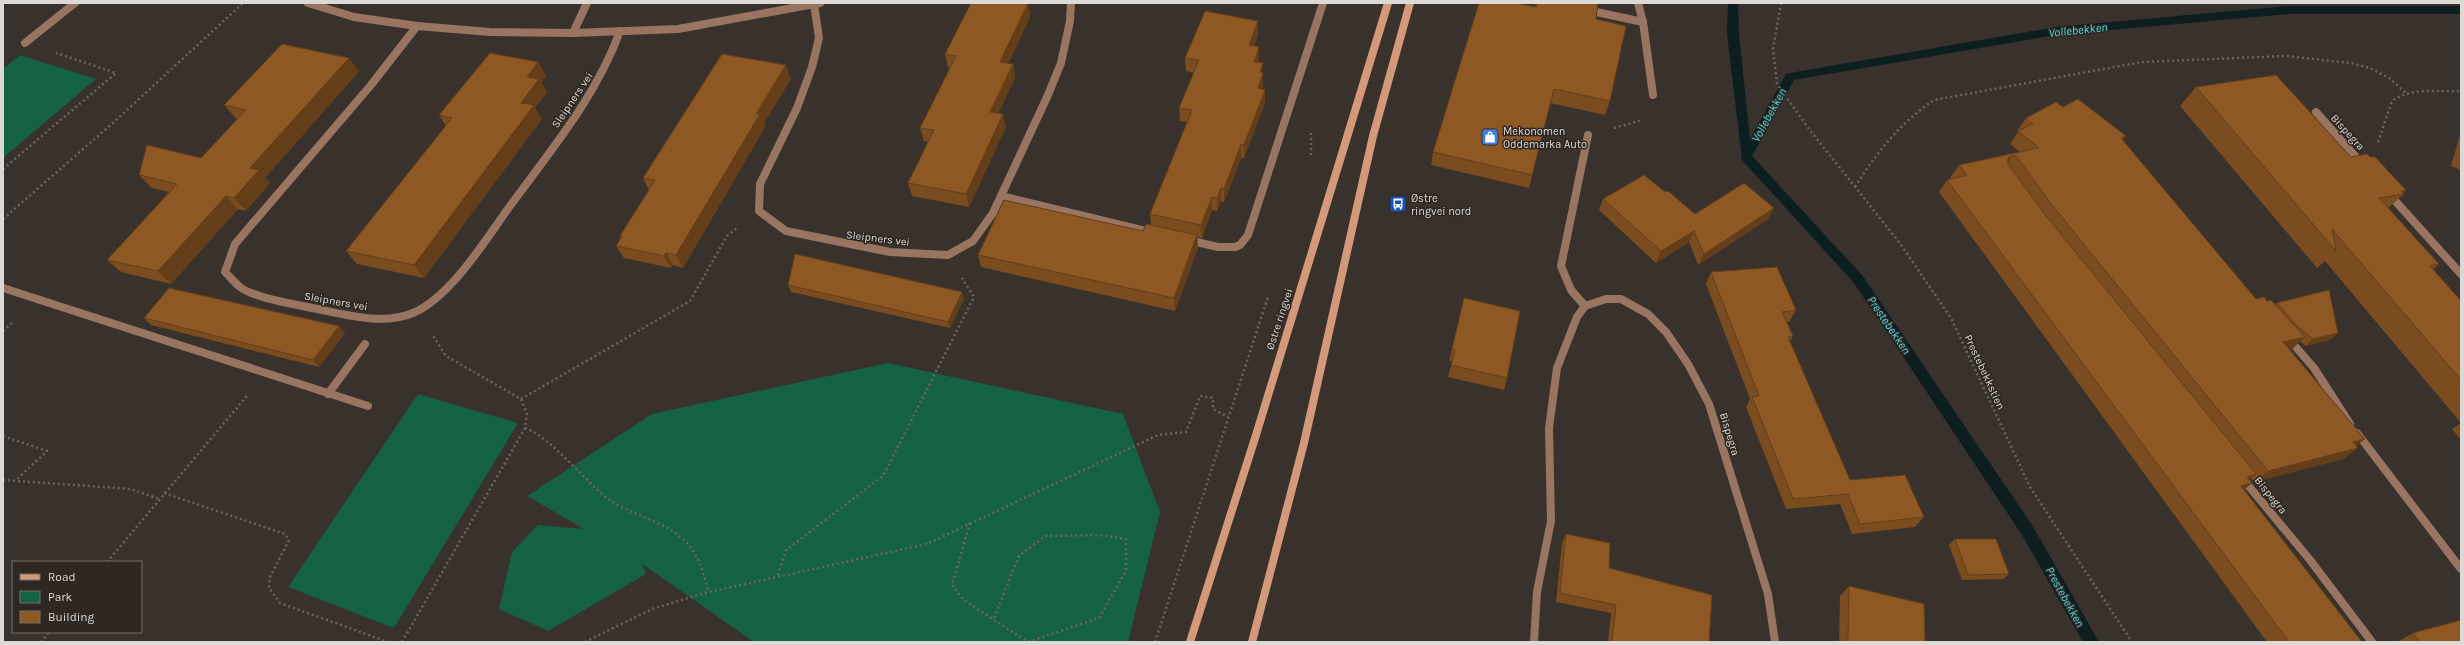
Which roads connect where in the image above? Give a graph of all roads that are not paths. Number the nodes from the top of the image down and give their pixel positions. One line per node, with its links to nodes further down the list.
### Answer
1 (75, 3): 15 (street)
2 (308, 3): 12 (street)
3 (587, 3): 14 (street)
4 (1071, 3): 21 (street)
5 (1323, 3): 23 (street)
6 (1388, 3): 33 (main road, Østre ringvei)
7 (1410, 3): 34 (main road)
8 (1638, 3): 11 (street)
9 (817, 4): 13 (street); 21 (street, Sleipners vei)
10 (1582, 9): 11 (street)
11 (1643, 22): 16 (street)
12 (417, 26): 13 (street, Sleipners vei); 14 (street)
13 (620, 31): 14 (street)
14 (573, 33)
15 (26, 42)
16 (1653, 95)
17 (2316, 112): 19 (street, Bispegra)
18 (1588, 135): 26 (street)
19 (2369, 172)
20 (2385, 190): 24 (street)
21 (1001, 196): 22 (street)
22 (1163, 235)
23 (1179, 238)
24 (2461, 274)
25 (3, 288): 29 (street)
26 (1585, 306): 35 (street); 36 (street, Bispegra)
27 (2281, 331): 32 (street)
28 (365, 344): 29 (street)
29 (328, 394): 30 (street)
30 (368, 406)
31 (2236, 470): 37 (street, Bispegra)
32 (2461, 569)
33 (1190, 642)
34 (1252, 642)
35 (1534, 642)
36 (1774, 642)
37 (2372, 642)

